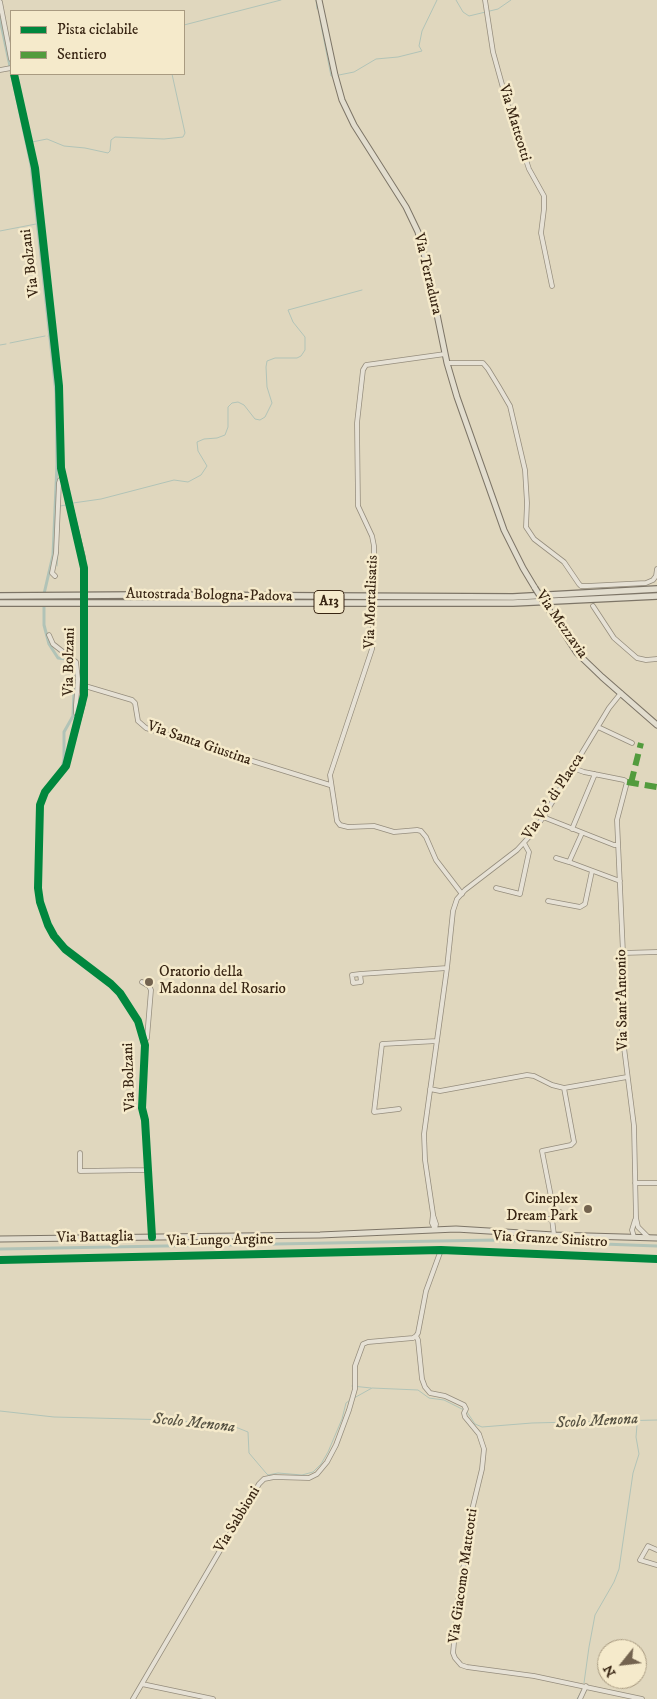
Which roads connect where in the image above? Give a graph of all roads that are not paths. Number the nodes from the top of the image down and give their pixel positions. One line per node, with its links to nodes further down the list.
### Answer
1 (319, 0): 9 (main road, Via Terradura)
2 (484, 0): 8 (street, Via Matteotti)
3 (0, 2): 4 (street)
4 (10, 54)
5 (10, 68): 6 (street)
6 (0, 70)
7 (14, 75): 11 (street, Via Bolzani)
8 (552, 286)
9 (445, 354): 10 (main road, Via Terradura); 30 (street, Via Mortalisatis, bridge)
10 (447, 364): 12 (main road, Via Terradura); 13 (street)
11 (63, 478): 14 (street, Via Bolzani); 22 (street, Via Bolzani, bridge)
12 (494, 503): 23 (main road, Via Mezzavia, bridge)
13 (657, 569)
14 (55, 576)
15 (657, 589): 16 (highway, Autostrada Bologna-Padova / A13)
16 (0, 596)
17 (657, 596): 18 (highway, Autostrada Bologna-Padova / A13)
18 (0, 603)
19 (593, 606): 21 (street)
20 (49, 635): 24 (street, Via Bolzani)
21 (657, 659)
22 (85, 686): 24 (street, Via Bolzani); 30 (street, Via Santa Giustina)
23 (621, 693): 25 (main road, Via Mezzavia); 26 (street, Via Vo' di Placca)
24 (79, 717): 48 (street, Via Bolzani)
25 (657, 725)
26 (598, 727): 27 (street); 28 (street, Via Vo' di Placca)
27 (632, 743)
28 (574, 768): 29 (street); 31 (street, Via Vo' di Placca)
29 (595, 774): 32 (street); 35 (street, Via Sant'Antonio)
30 (330, 785): 41 (street, Via Mortalisatis)
31 (543, 817): 32 (street); 34 (street, Via Vo' di Placca)
32 (572, 829): 33 (street)
33 (582, 833): 35 (street); 37 (street)
34 (524, 843): 40 (street); 41 (street, Via Vo' di Placca)
35 (618, 845): 39 (street, Via Sant'Antonio)
36 (556, 858): 37 (street)
37 (570, 862): 38 (street)
38 (592, 871): 39 (street); 42 (street)
39 (620, 881): 44 (street, Via Sant'Antonio)
40 (496, 888)
41 (463, 892): 45 (street, Via Vo' di Placca)
42 (548, 901)
43 (657, 952): 44 (street)
44 (623, 953): 50 (street, Via Sant'Antonio)
45 (447, 968): 46 (street); 49 (street, Via Vo' di Placca)
46 (360, 974)
47 (142, 982): 48 (street, Via Bolzani)
48 (144, 1041): 55 (street, Via Bolzani)
49 (437, 1041): 52 (street, Via Vo' di Placca); 53 (street)
50 (627, 1077): 51 (street); 56 (street, Via Sant'Antonio)
51 (564, 1088): 52 (street); 58 (street)
52 (430, 1089): 59 (street, Via Vo' di Placca)
53 (399, 1109)
54 (80, 1152): 55 (street)
55 (147, 1170): 68 (street, Via Bolzani)
56 (635, 1183): 57 (street); 61 (street, Via Sant'Antonio)
57 (657, 1183)
58 (560, 1212)
59 (433, 1218): 63 (street, Via Vo' di Placca); 64 (street); 65 (street)
60 (538, 1218): 67 (street)
61 (636, 1218): 62 (street, Via Sant'Antonio); 66 (street, Via Sant'Antonio)
62 (638, 1227): 70 (street); 71 (street)
63 (435, 1229): 64 (main road, Via Battaglia); 65 (main road, Via Battaglia)
64 (445, 1229): 67 (main road, Via Battaglia)
65 (422, 1230): 68 (main road, Via Battaglia)
66 (632, 1230): 69 (street); 70 (street)
67 (554, 1235): 69 (main road, Via Battaglia)
68 (152, 1237): 73 (main road, Via Battaglia)
69 (614, 1237): 70 (main road, Via Battaglia)
70 (634, 1237): 71 (main road, Via Battaglia)
71 (649, 1238): 72 (main road, Via Battaglia)
72 (657, 1238)
73 (0, 1239)
74 (441, 1250): 75 (street, Via Granze Sinistro); 76 (street, Via Lungo Argine); 77 (street)
75 (657, 1259)
76 (0, 1260)
77 (416, 1336): 80 (street, Via Sabbioni); 81 (street, Via Giacomo Matteotti)
78 (657, 1550): 79 (street)
79 (657, 1566)
80 (142, 1684): 82 (street, Via Sabbioni); 83 (street)
81 (586, 1686): 84 (street); 85 (street, Via Giacomo Matteotti)
82 (133, 1699)
83 (213, 1699)
84 (580, 1699)
85 (642, 1699)

